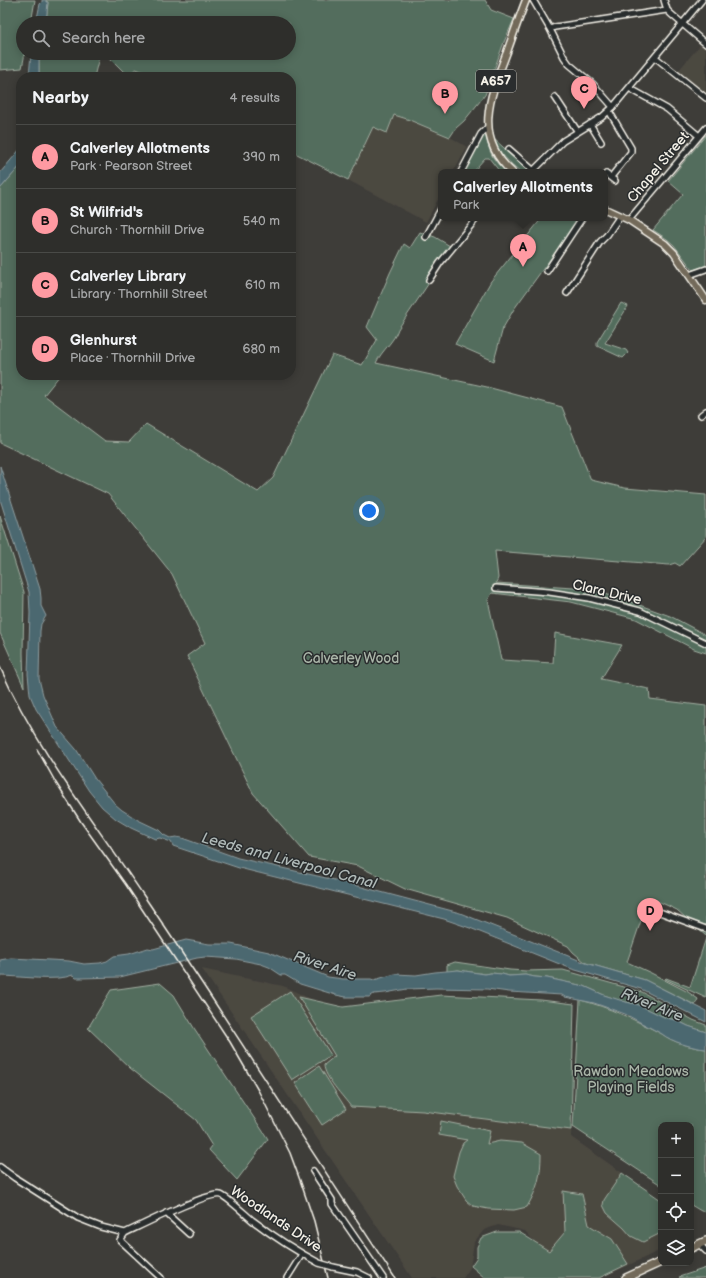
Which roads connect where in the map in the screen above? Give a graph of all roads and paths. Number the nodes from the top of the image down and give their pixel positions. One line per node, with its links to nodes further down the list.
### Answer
1 (526, 0): 15 (main road, A657)
2 (533, 0): 7 (street)
3 (664, 0): 5 (street)
4 (702, 0): 6 (street)
5 (667, 10): 6 (street); 7 (street)
6 (682, 24): 8 (street); 9 (street)
7 (550, 29): 13 (street)
8 (706, 44)
9 (655, 57): 10 (street); 12 (street)
10 (629, 88): 13 (street); 18 (street)
11 (555, 97): 17 (street)
12 (706, 98)
13 (611, 109): 14 (street); 25 (street)
14 (590, 124): 17 (street); 19 (street)
15 (488, 127): 21 (street); 22 (main road, A657)
16 (706, 128): 18 (street, Chapel Street)
17 (578, 132): 24 (street)
18 (699, 136): 29 (street, Chapel Street)
19 (602, 142)
20 (509, 149): 23 (street)
21 (463, 169)
22 (510, 169)
23 (531, 169)
24 (537, 169)
25 (611, 177)
26 (608, 210): 28 (main road)
27 (438, 215): 32 (street)
28 (620, 216): 29 (main road); 37 (street)
29 (629, 220): 35 (main road)
30 (475, 221): 36 (street)
31 (580, 221): 34 (street)
32 (426, 237)
33 (706, 268): 35 (street)
34 (547, 271)
35 (689, 275): 38 (main road)
36 (429, 280)
37 (567, 293)
38 (706, 300)
39 (706, 411): 40 (street)
40 (701, 416)
41 (496, 588): 42 (street, Clara Drive)
42 (706, 643)
43 (646, 906): 44 (street)
44 (706, 929)
45 (0, 1167): 48 (street)
46 (313, 1171): 58 (street)
47 (166, 1213): 48 (street, Woodlands Drive); 49 (street); 53 (street, Woodlands Drive)
48 (125, 1234): 55 (street)
49 (189, 1234)
50 (703, 1242): 51 (highway); 52 (street)
51 (694, 1246)
52 (706, 1251)
53 (302, 1254): 56 (street); 57 (street, Woodlands Drive, bridge)
54 (658, 1263): 59 (highway)
55 (160, 1278)
56 (287, 1278)
57 (369, 1278)
58 (383, 1278)
59 (626, 1278)

